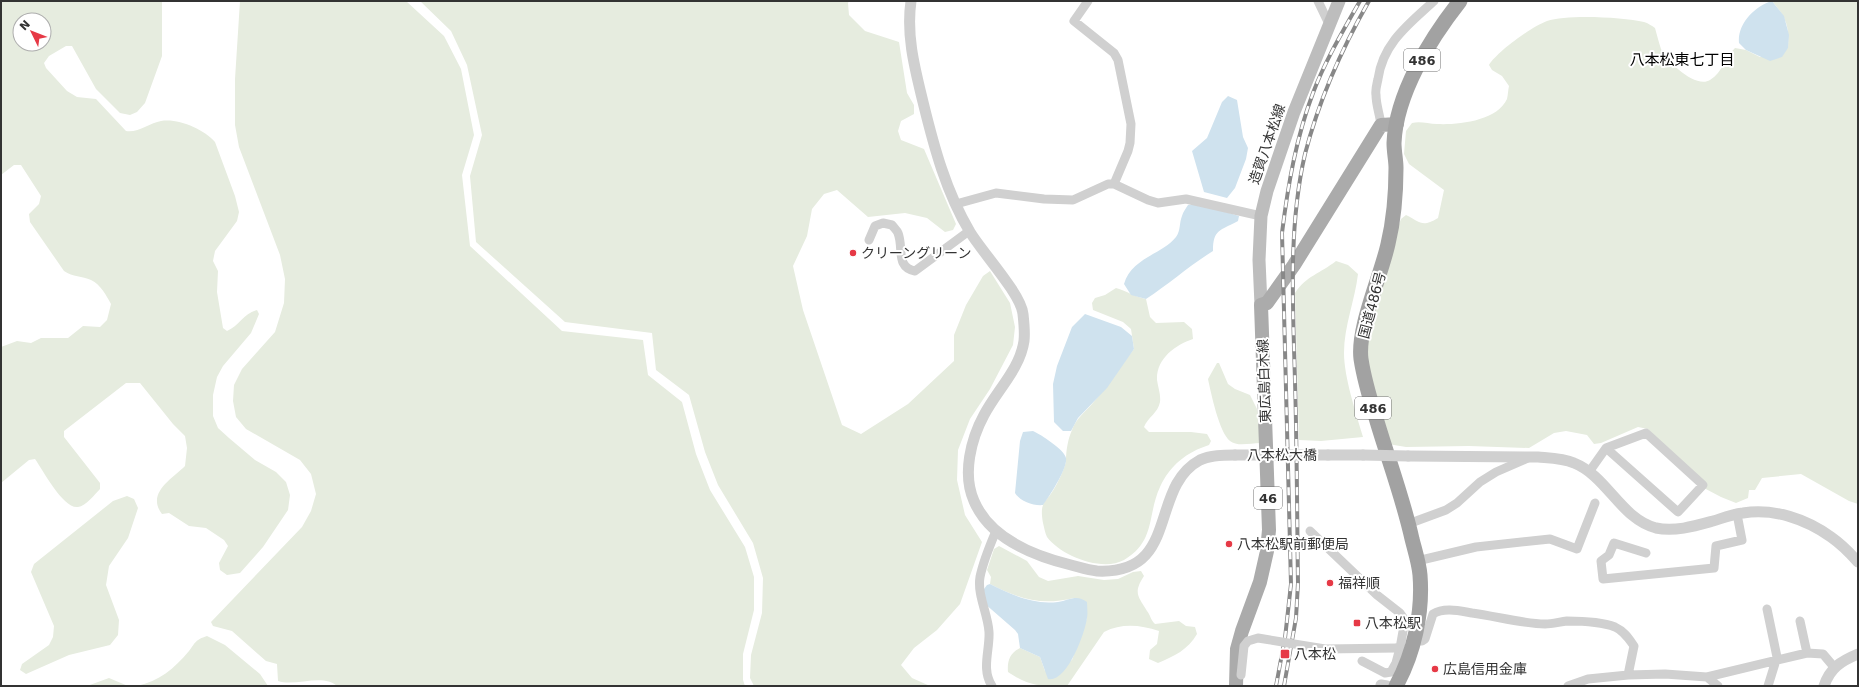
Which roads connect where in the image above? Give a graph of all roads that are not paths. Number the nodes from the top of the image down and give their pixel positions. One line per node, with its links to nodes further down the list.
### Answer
1 (910, 1): 11 (street, 八本松大橋)
2 (1088, 1): 10 (street)
3 (1318, 1): 7 (street)
4 (1339, 1): 7 (main road, 造賀八本松線)
5 (1434, 1): 9 (street)
6 (1460, 1): 8 (highway, 国道486号 / 486)
7 (1329, 24): 12 (main road, 造賀八本松線)
8 (1397, 124): 9 (main road); 21 (highway, 国道486号 / 486)
9 (1381, 125): 15 (main road)
10 (1114, 184): 11 (street); 12 (street)
11 (956, 204): 13 (street, 八本松大橋)
12 (1260, 216): 15 (main road, 造賀八本松線)
13 (970, 231): 14 (street); 22 (street, 八本松大橋)
14 (869, 240)
15 (1261, 305): 38 (main road, 東広島白木線 / 46)
16 (1606, 448): 16 (street); 18 (street)
17 (1528, 458): 18 (street, 八本松大橋); 21 (street); 22 (street, 八本松大橋, bridge)
18 (1589, 472): 20 (street, 八本松大橋)
19 (1595, 503): 25 (street)
20 (1737, 514): 24 (street); 26 (street, 八本松大橋)
21 (1408, 524): 25 (highway, 国道486号 / 486)
22 (996, 531): 39 (street)
23 (1310, 531): 30 (street)
24 (1646, 554)
25 (1417, 561): 29 (highway, 国道486号 / 486)
26 (1858, 562)
27 (1767, 609): 34 (street)
28 (1800, 621): 31 (street)
29 (1414, 641): 36 (street); 40 (highway, 国道486号 / 486)
30 (1399, 648): 33 (street); 38 (street, bridge)
31 (1808, 653): 34 (street); 35 (street)
32 (1858, 654): 35 (street)
33 (1362, 661)
34 (1776, 661): 37 (street); 43 (street)
35 (1834, 667): 44 (street)
36 (1628, 675): 37 (street); 41 (street)
37 (1707, 677): 42 (street)
38 (1238, 680)
39 (992, 686)
40 (1396, 686)
41 (1568, 686)
42 (1718, 686)
43 (1768, 686)
44 (1824, 686)

